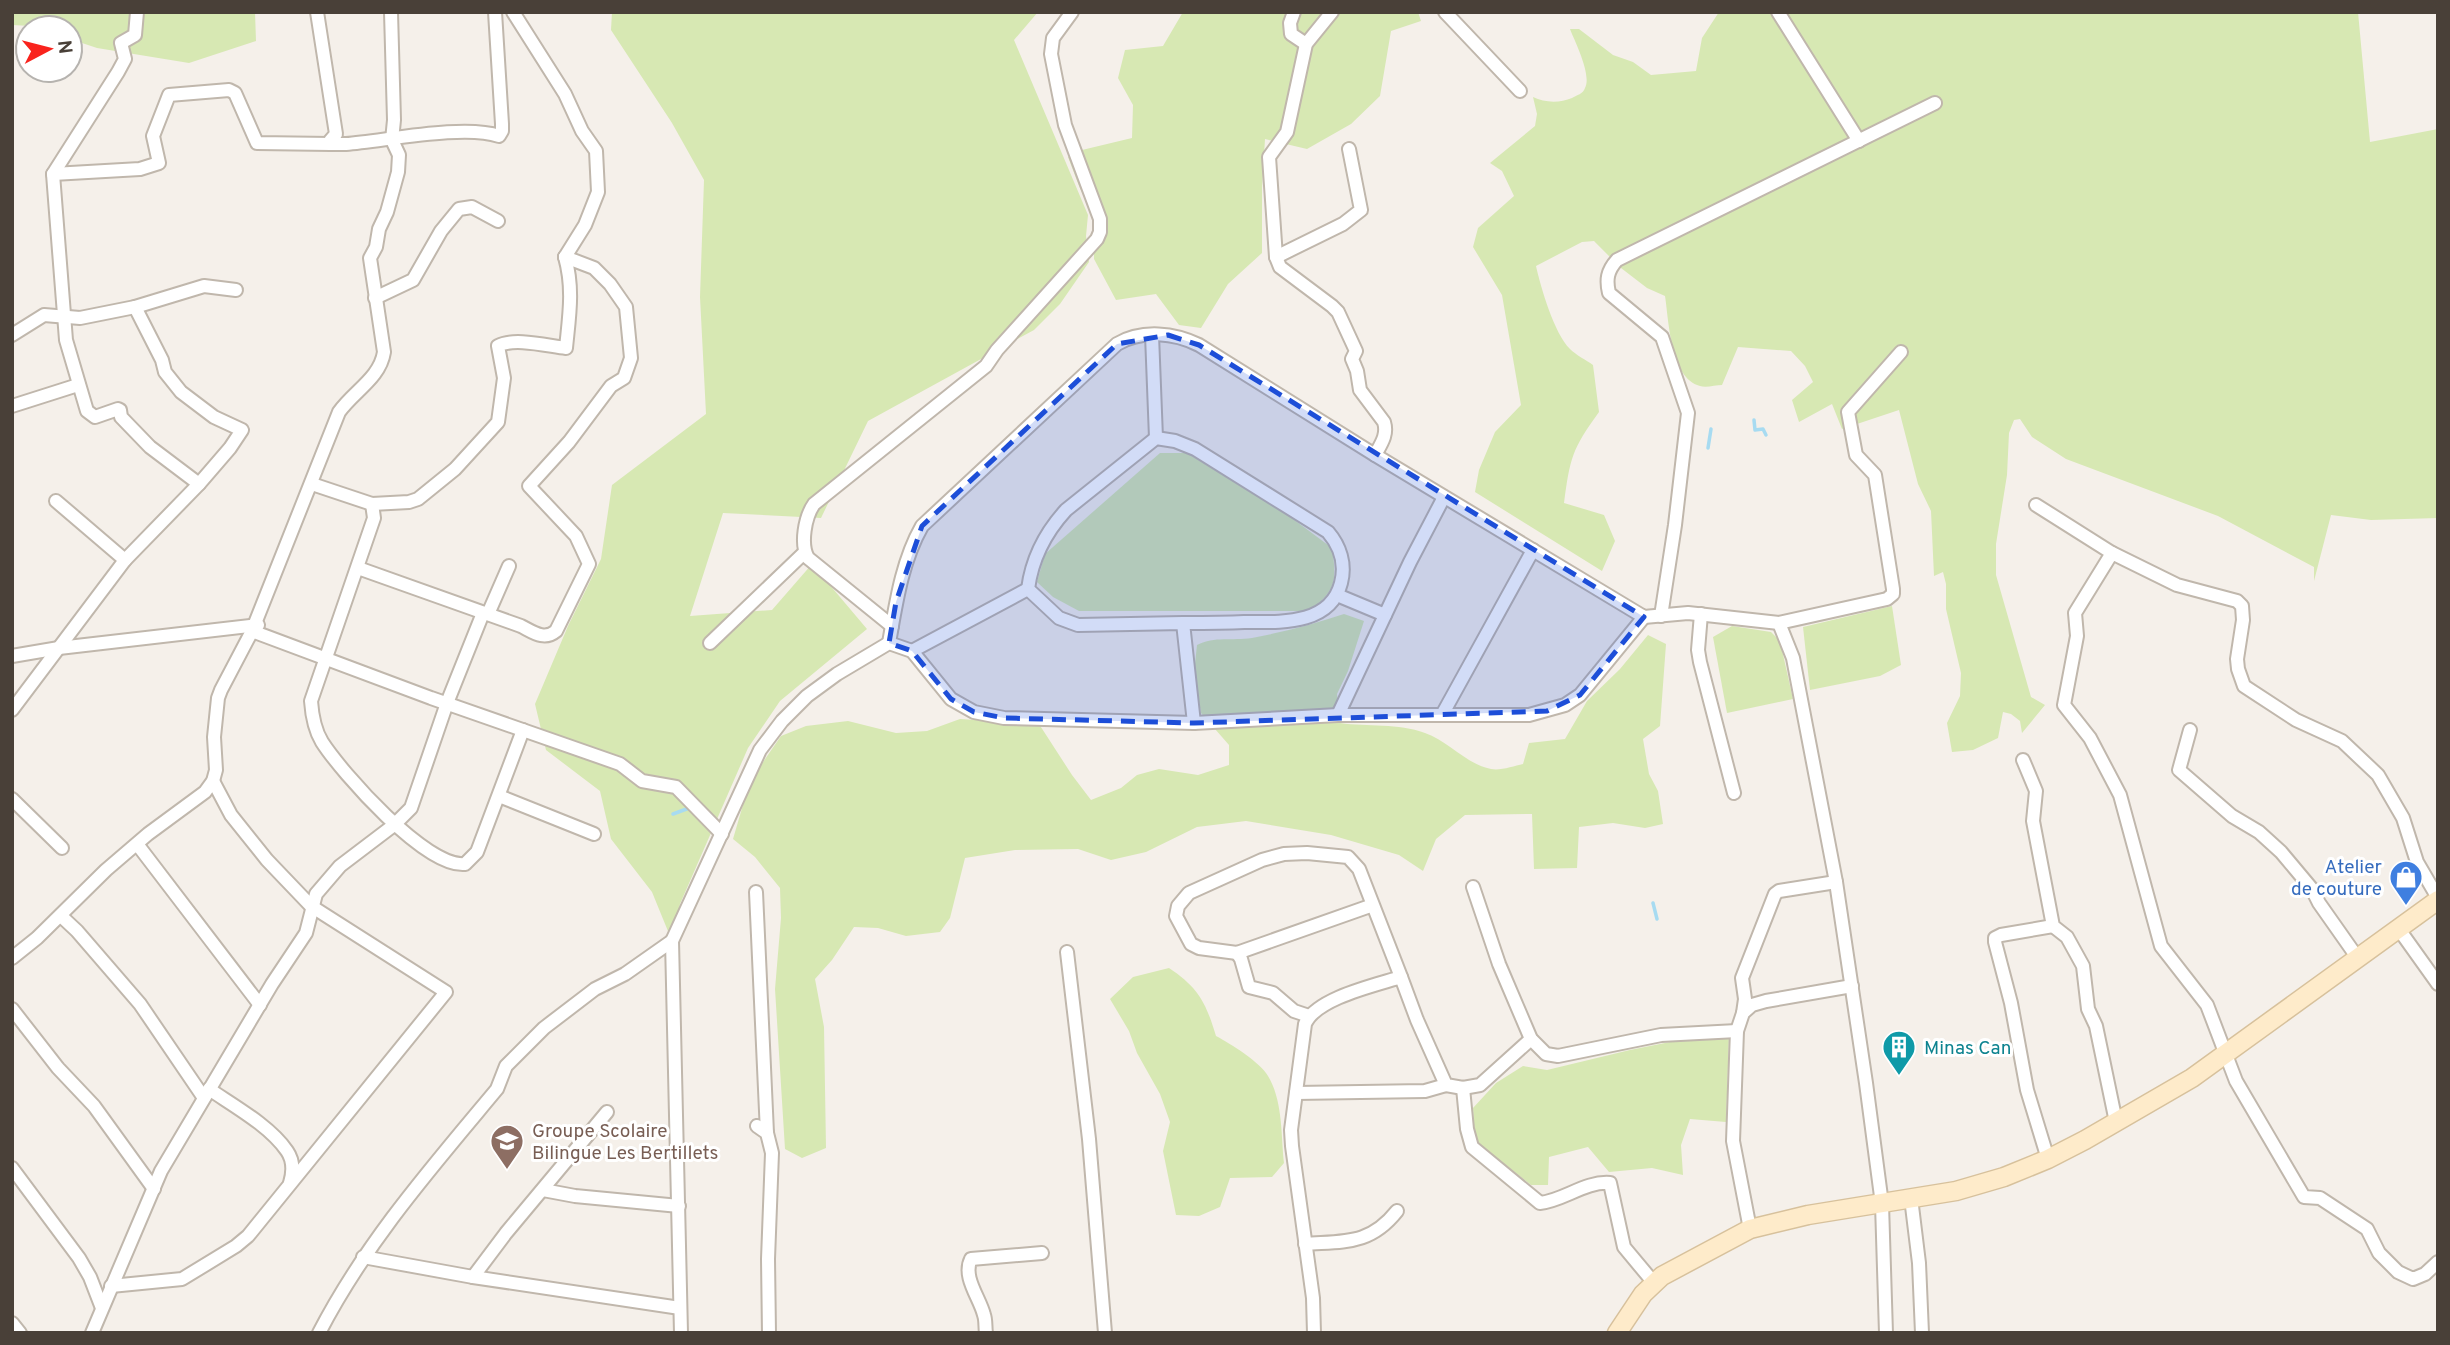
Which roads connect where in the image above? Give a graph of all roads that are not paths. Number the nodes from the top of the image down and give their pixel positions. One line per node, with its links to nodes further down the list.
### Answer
1 (138, 12): 18 (street)
2 (317, 12): 16 (street)
3 (391, 12): 14 (street)
4 (495, 12): 14 (street)
5 (513, 12): 20 (street)
6 (1072, 12): 40 (street)
7 (1294, 12): 11 (street)
8 (1332, 12): 11 (street)
9 (1445, 12): 12 (street)
10 (1778, 12): 15 (street)
11 (1306, 44): 21 (street)
12 (1520, 91)
13 (1935, 103): 15 (street)
14 (391, 140): 16 (street); 23 (street)
15 (1859, 141): 50 (street)
16 (331, 144): 18 (street)
17 (1349, 149): 21 (street)
18 (53, 174): 25 (street)
19 (498, 221): 23 (street)
20 (565, 257): 37 (street); 47 (street)
21 (1276, 257): 32 (street)
22 (236, 290): 24 (street)
23 (375, 298): 34 (street)
24 (135, 307): 25 (street); 33 (street)
25 (64, 317): 26 (street); 29 (street)
26 (12, 335)
27 (1152, 335): 31 (street); 32 (street); 54 (street)
28 (1900, 352): 53 (street)
29 (78, 385): 30 (street); 33 (street)
30 (12, 406)
31 (1156, 438): 45 (street); 46 (street)
32 (1375, 455): 35 (street)
33 (198, 484): 42 (street)
34 (312, 484): 37 (street); 55 (street)
35 (1444, 497): 39 (street); 49 (street)
36 (56, 501): 42 (street)
37 (372, 504): 44 (street)
38 (2036, 505): 41 (street)
39 (1533, 550): 51 (street); 65 (street)
40 (805, 552): 54 (street); 56 (street)
41 (2112, 553): 82 (street); 102 (street)
42 (125, 560): 58 (street)
43 (509, 566): 47 (street)
44 (358, 568): 47 (street); 61 (street)
45 (1028, 589): 52 (street); 59 (street)
46 (1337, 595): 49 (street); 52 (street)
47 (485, 614): 62 (street)
48 (1701, 614): 50 (street); 53 (street); 71 (street)
49 (1385, 615): 64 (street)
50 (1661, 616): 51 (street)
51 (1644, 617): 65 (street)
52 (1184, 623): 66 (street)
53 (1779, 623): 79 (street)
54 (892, 626): 57 (street)
55 (256, 627): 58 (street); 61 (street); 70 (street)
56 (710, 643)
57 (889, 643): 59 (street); 76 (street)
58 (59, 648): 60 (street); 63 (street)
59 (912, 651): 66 (street)
60 (12, 656)
61 (325, 656): 62 (street); 74 (street)
62 (447, 703): 67 (street); 74 (street)
63 (12, 710)
64 (1338, 715): 65 (street); 66 (street)
65 (1442, 715)
66 (1194, 723)
67 (523, 730): 72 (street); 76 (street)
68 (2190, 730): 91 (street)
69 (2023, 760): 86 (street)
70 (213, 781): 77 (street); 84 (street)
71 (1734, 793)
72 (499, 796): 74 (street); 75 (street)
73 (12, 799): 78 (street)
74 (394, 825): 84 (street)
75 (594, 834)
76 (722, 834): 88 (street)
77 (137, 844): 85 (street); 96 (street)
78 (62, 848)
79 (1836, 881): 95 (street); 98 (street)
80 (1473, 887): 101 (street)
81 (755, 892): 133 (street)
82 (2438, 899): 87 (main road)
83 (1374, 905): 90 (street); 90 (street); 93 (street)
84 (311, 906): 96 (street); 111 (street)
85 (61, 916): 92 (street); 105 (street)
86 (2053, 926): 108 (street); 109 (street)
87 (2398, 928): 91 (main road); 94 (street)
88 (671, 942): 116 (street); 121 (street)
89 (1067, 952): 135 (street)
90 (1237, 953): 99 (street)
91 (2357, 957): 102 (main road)
92 (12, 958)
93 (1401, 977): 99 (street); 103 (street)
94 (2438, 984)
95 (1852, 986): 98 (street); 115 (street)
96 (260, 1005): 105 (street)
97 (12, 1009): 112 (street)
98 (1744, 1013): 100 (street)
99 (1308, 1016): 106 (street)
100 (1737, 1031): 101 (street); 118 (street)
101 (1531, 1039): 104 (street)
102 (2226, 1054): 108 (main road); 122 (street)
103 (1446, 1086): 104 (street); 106 (street)
104 (1463, 1088): 124 (street)
105 (207, 1093): 111 (street); 112 (street)
106 (1296, 1093): 119 (street)
107 (607, 1112): 113 (street)
108 (2116, 1122): 109 (main road)
109 (2048, 1159): 114 (main road)
110 (12, 1168): 126 (street)
111 (290, 1184): 125 (street)
112 (154, 1189): 125 (street)
113 (543, 1190): 116 (street); 123 (street)
114 (1911, 1198): 115 (main road); 139 (street)
115 (1882, 1204): 118 (main road); 138 (street)
116 (679, 1206): 127 (street)
117 (1397, 1211): 119 (street)
118 (1750, 1229): 124 (main road)
119 (1305, 1244): 136 (street)
120 (1042, 1253): 134 (street)
121 (363, 1258): 123 (street); 131 (street)
122 (2438, 1262)
123 (473, 1277): 127 (street)
124 (1654, 1283): 137 (main road)
125 (111, 1286): 126 (street)
126 (102, 1308): 130 (street)
127 (680, 1308): 132 (street)
128 (12, 1323): 129 (street)
129 (20, 1333)
130 (92, 1333)
131 (319, 1333)
132 (681, 1333)
133 (769, 1333)
134 (986, 1333)
135 (1105, 1333)
136 (1314, 1333)
137 (1617, 1333)
138 (1886, 1333)
139 (1922, 1333)

